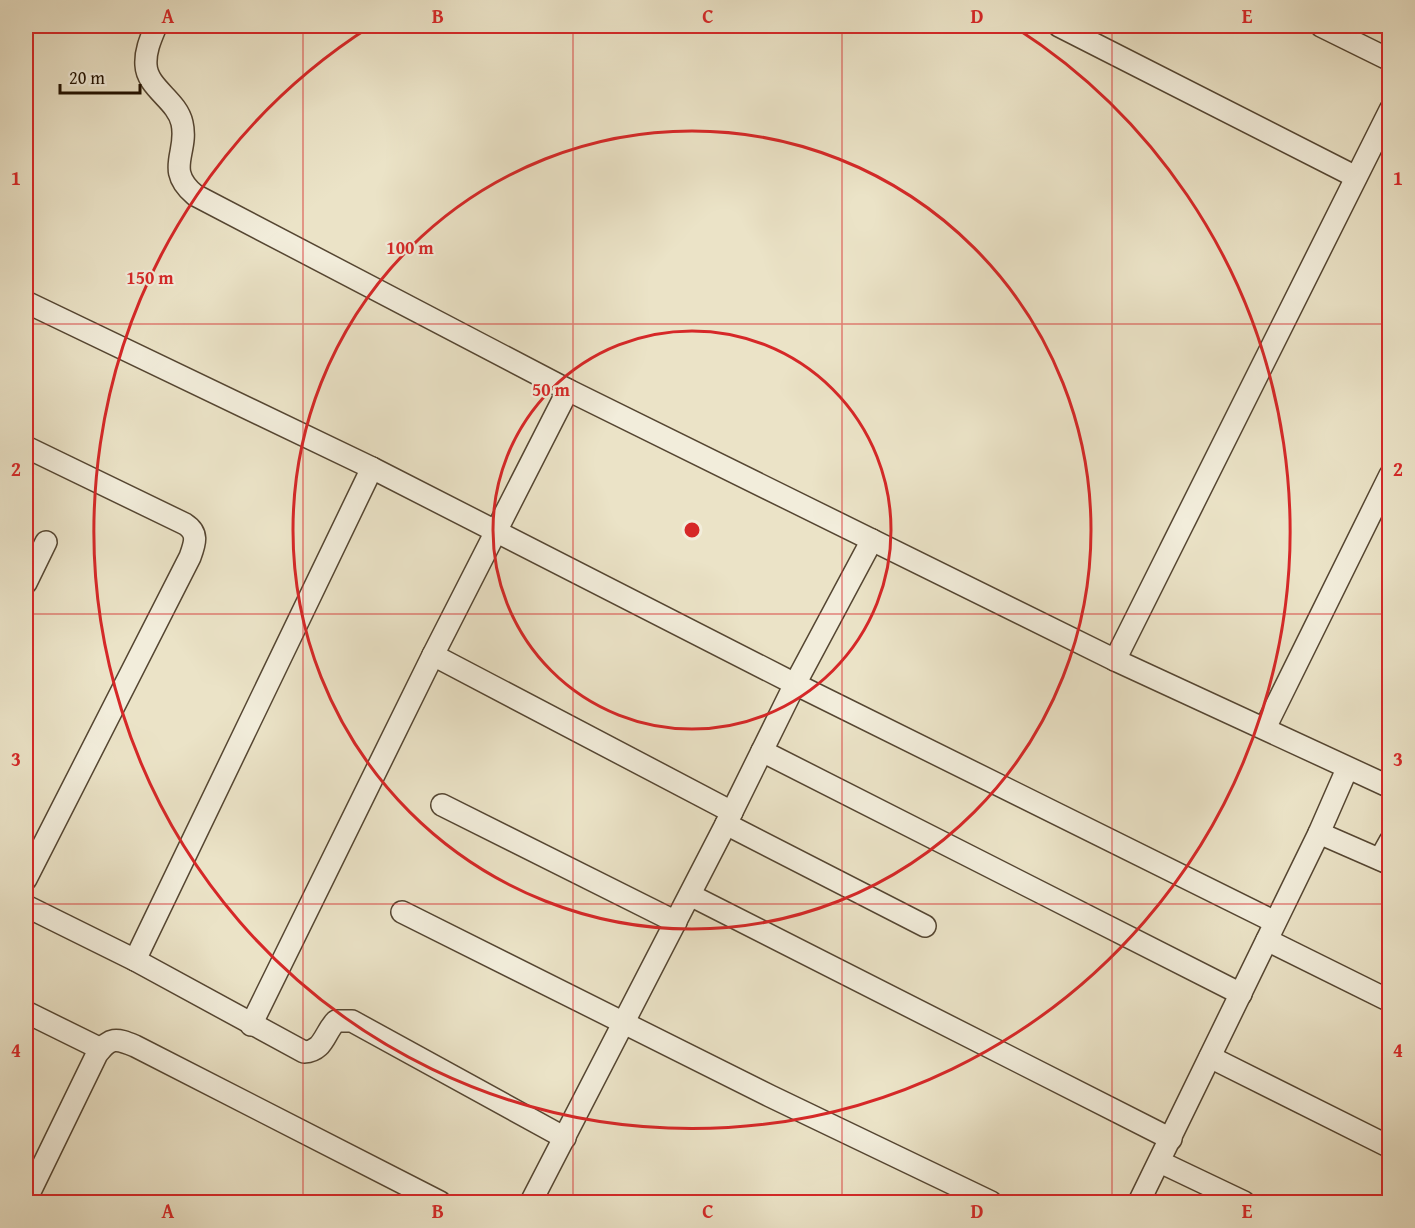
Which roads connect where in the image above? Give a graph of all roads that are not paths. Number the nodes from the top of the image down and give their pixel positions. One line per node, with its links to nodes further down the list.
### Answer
1 (156, 26): 8 (street)
2 (1059, 26): 6 (street)
3 (1321, 26): 4 (street)
4 (1389, 60)
5 (1389, 110): 6 (street)
6 (1356, 177): 17 (street)
7 (26, 302): 10 (street)
8 (568, 390): 12 (street); 13 (street)
9 (26, 447): 27 (street)
10 (372, 468): 12 (street); 34 (street)
11 (1389, 475): 19 (street)
12 (496, 530): 16 (street); 18 (street)
13 (872, 540): 17 (street); 18 (street)
14 (46, 542): 15 (street)
15 (26, 584)
16 (433, 655): 24 (street); 39 (street)
17 (1115, 660): 19 (street)
18 (795, 684): 20 (street); 33 (street)
19 (1265, 728): 21 (street)
20 (762, 751): 24 (street); 35 (street)
21 (1347, 769): 22 (street); 25 (street)
22 (1389, 787)
23 (442, 805): 31 (street)
24 (729, 818): 28 (street); 32 (street)
25 (1319, 833): 26 (street); 33 (street)
26 (1386, 855)
27 (26, 879)
28 (690, 895): 31 (street); 43 (street)
29 (26, 906): 34 (street)
30 (402, 912): 38 (street)
31 (676, 922): 38 (street)
32 (925, 926)
33 (1271, 931): 35 (street); 36 (street)
34 (135, 960): 39 (street)
35 (1241, 994): 41 (street)
36 (1389, 1001)
37 (26, 1012): 40 (street)
38 (624, 1022): 42 (street); 50 (street)
39 (251, 1025): 42 (street)
40 (101, 1049): 46 (street); 48 (street)
41 (1210, 1057): 43 (street); 44 (street)
42 (565, 1138): 49 (street)
43 (1171, 1138): 45 (street)
44 (1389, 1147)
45 (1160, 1162): 51 (street); 52 (street)
46 (31, 1173): 47 (street)
47 (26, 1200)
48 (440, 1203)
49 (531, 1203)
50 (991, 1203)
51 (1139, 1203)
52 (1244, 1203)

